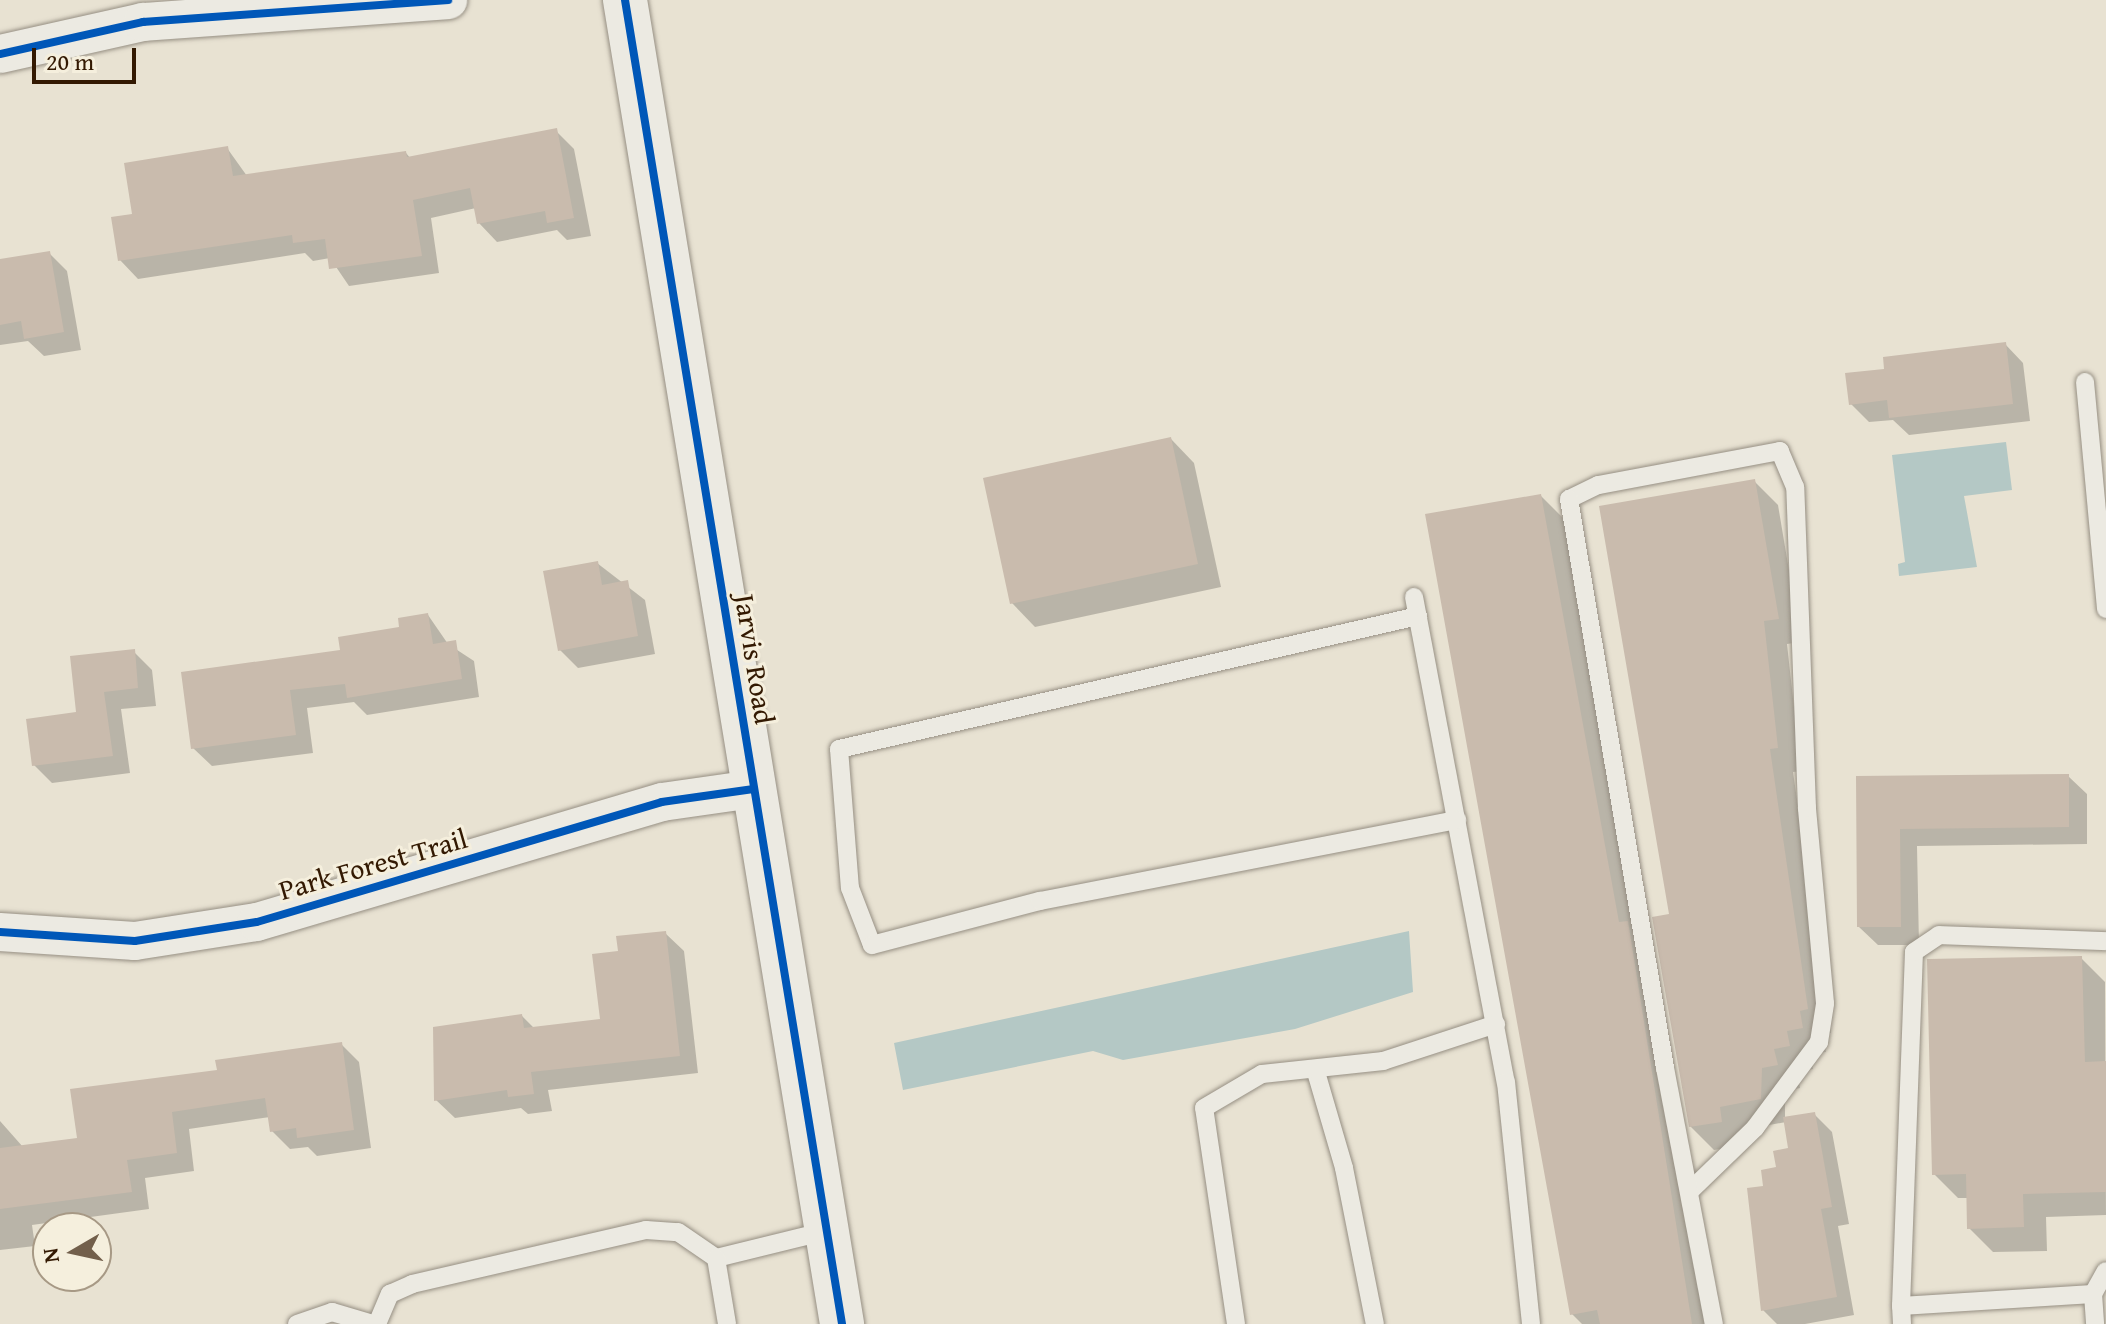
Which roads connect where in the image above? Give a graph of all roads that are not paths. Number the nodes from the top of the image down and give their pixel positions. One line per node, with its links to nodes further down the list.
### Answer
1 (448, 0): 3 (street)
2 (625, 0): 10 (street, Jarvis Road)
3 (0, 54)
4 (2085, 382): 5 (lane)
5 (2100, 479): 6 (lane)
6 (2104, 557): 8 (lane)
7 (1414, 597): 9 (lane)
8 (2106, 609)
9 (1418, 616): 11 (lane); 11 (lane)
10 (753, 789): 12 (street, Park Forest Trail); 17 (street, Jarvis Road)
11 (1457, 820): 14 (lane)
12 (0, 932)
13 (2106, 941): 21 (lane)
14 (1496, 1024): 15 (lane); 28 (lane)
15 (1316, 1072): 26 (lane); 27 (lane)
16 (1690, 1191): 16 (lane); 29 (lane)
17 (827, 1231): 18 (lane); 25 (street, Jarvis Road)
18 (716, 1258): 23 (lane); 24 (lane)
19 (2106, 1271): 20 (lane)
20 (2093, 1294): 21 (lane); 30 (lane)
21 (1902, 1315)
22 (297, 1324): 23 (lane)
23 (375, 1324)
24 (727, 1324)
25 (842, 1324)
26 (1236, 1324)
27 (1375, 1324)
28 (1531, 1324)
29 (1714, 1324)
30 (2095, 1324)

